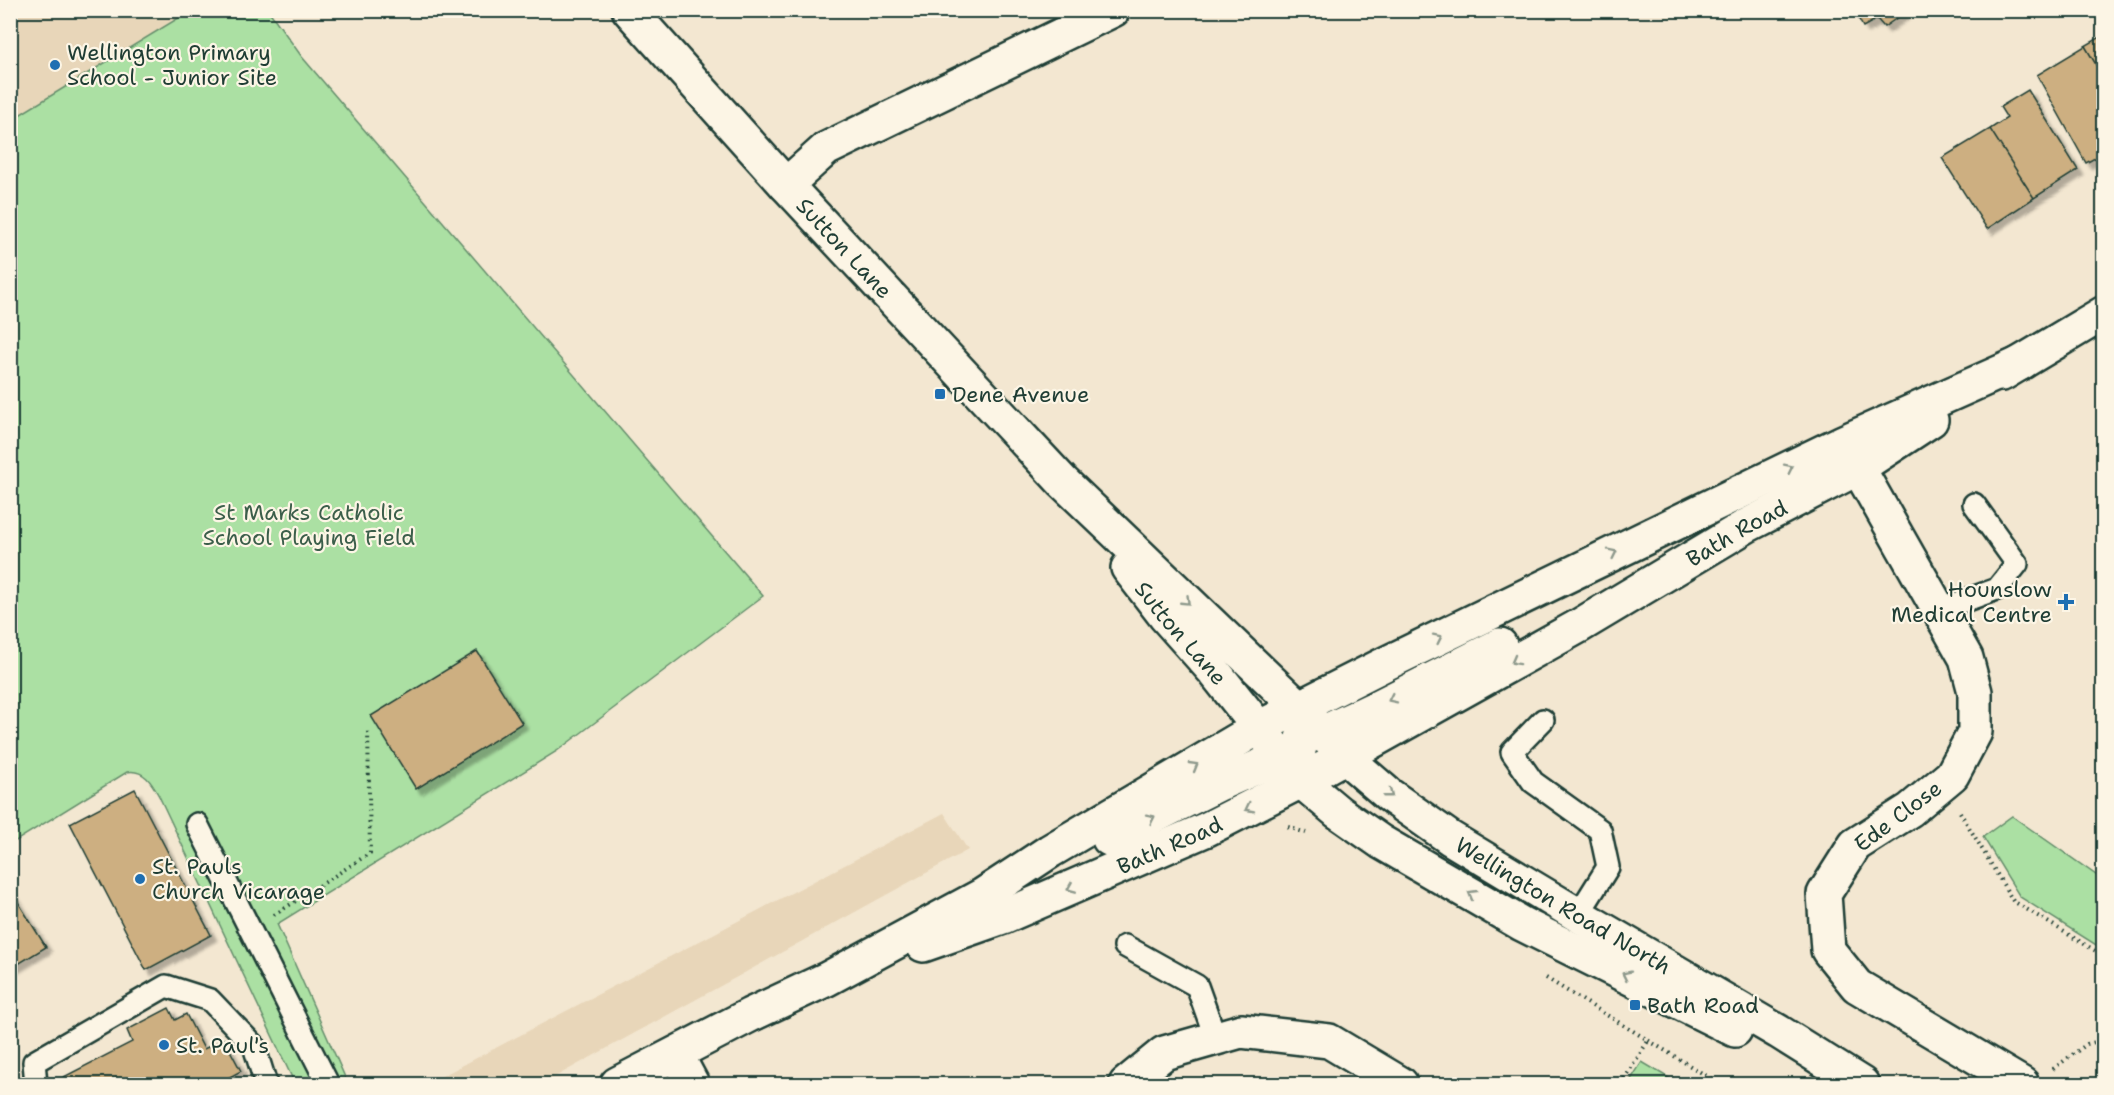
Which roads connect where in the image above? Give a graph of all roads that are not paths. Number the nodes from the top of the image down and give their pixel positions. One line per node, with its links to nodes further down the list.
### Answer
1 (629, 10): 3 (main road, Sutton Lane)
2 (1113, 10): 3 (main road)
3 (786, 184): 6 (main road, Sutton Lane)
4 (2103, 313): 5 (main road, Bath Road)
5 (1851, 455): 8 (main road, Bath Road); 9 (main road, Ede Close); 10 (main road, Bath Road, one-way to 5)
6 (1063, 482): 10 (main road, Sutton Lane, one-way to 10); 12 (main road, Sutton Lane)
7 (1974, 504): 9 (lane)
8 (1746, 526): 13 (main road, one-way to 13); 15 (main road, Bath Road, one-way to 15)
9 (1939, 610): 24 (main road, Ede Close)
10 (1298, 707): 12 (main road, Bath Road); 13 (main road, Wellington Road North)
11 (1543, 720): 19 (lane)
12 (1258, 728): 13 (main road); 14 (main road, Sutton Lane); 18 (main road, Bath Road, one-way to 12)
13 (1322, 733): 15 (main road, Wellington Road North)
14 (1281, 757): 15 (main road); 16 (main road, Sutton Lane); 18 (main road, one-way to 14)
15 (1345, 757): 16 (main road, Bath Road); 19 (main road, Wellington Road North, one-way to 19)
16 (1301, 781): 21 (main road, Bath Road, one-way to 21); 25 (main road, Wellington Road North, one-way to 16)
17 (197, 824): 28 (lane)
18 (983, 895): 21 (main road, Bath Road)
19 (1578, 915): 25 (main road, Wellington Road North)
20 (1125, 946): 22 (lane)
21 (827, 979): 23 (main road, Bath Road)
22 (1216, 1039): 31 (main road); 32 (main road)
23 (676, 1054): 29 (main road, Bath Road); 30 (main road)
24 (2035, 1080)
25 (1856, 1081)
26 (36, 1084): 27 (lane)
27 (266, 1084)
28 (328, 1084)
29 (617, 1084)
30 (692, 1084)
31 (1126, 1084)
32 (1401, 1084)

